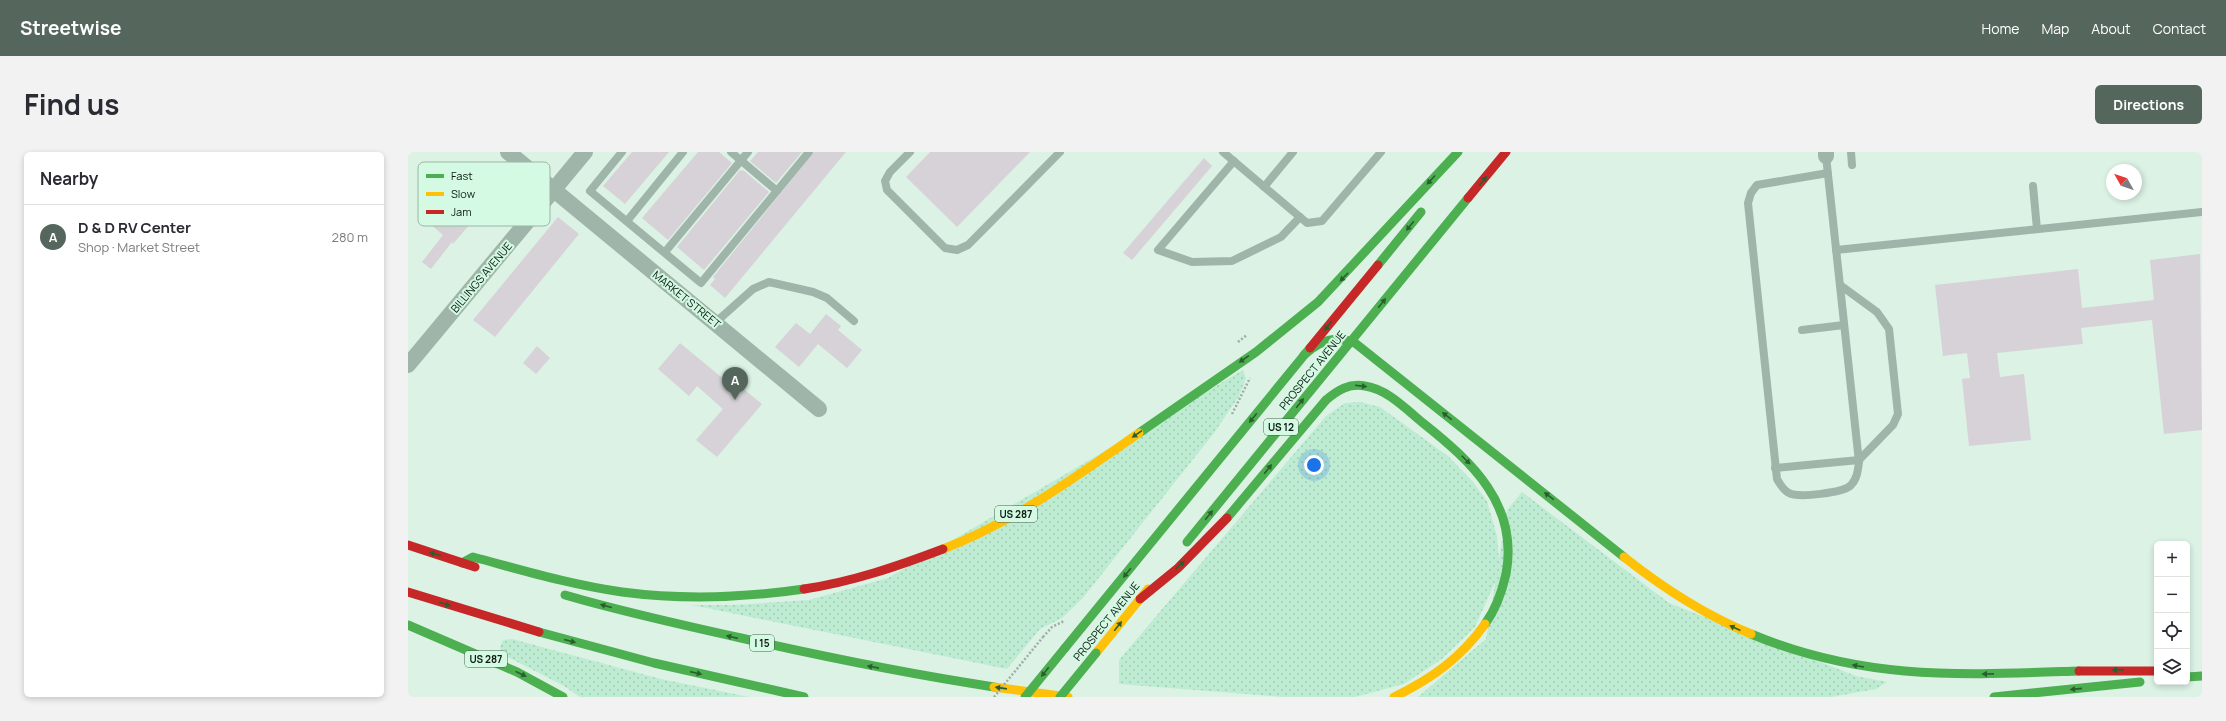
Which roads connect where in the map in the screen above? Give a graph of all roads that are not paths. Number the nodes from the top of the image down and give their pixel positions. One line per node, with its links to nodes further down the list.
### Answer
1 (508, 152): 19 (street, MARKET STREET)
2 (585, 152): 25 (street, BILLINGS AVENUE)
3 (622, 152): 31 (lane)
4 (683, 152): 31 (lane)
5 (731, 152): 17 (lane)
6 (748, 152): 17 (lane)
7 (809, 152): 26 (lane)
8 (910, 152): 9 (lane)
9 (1060, 152)
10 (1223, 152): 18 (lane)
11 (1293, 152): 24 (lane)
12 (1381, 152): 30 (lane)
13 (1458, 152): 49 (highway, US 287, one-way to 49)
14 (1506, 152): 41 (highway, PROSPECT AVENUE / US 12, one-way to 14)
15 (1851, 152): 20 (lane)
16 (1826, 154): 21 (lane)
17 (741, 160): 26 (lane); 35 (lane)
18 (1234, 161): 24 (lane); 30 (lane)
19 (520, 162)
20 (1852, 165)
21 (1828, 173): 34 (lane); 46 (lane)
22 (2033, 186): 33 (lane)
23 (550, 187): 25 (street, MARKET STREET)
24 (1264, 187): 30 (lane)
25 (553, 190): 27 (street, BILLINGS AVENUE); 38 (street, MARKET STREET)
26 (777, 191): 35 (lane)
27 (550, 194)
28 (1425, 207): 42 (highway, PROSPECT AVENUE, one-way to 42)
29 (2202, 212): 33 (lane)
30 (1300, 217)
31 (627, 221): 35 (lane)
32 (523, 226): 43 (street, BILLINGS AVENUE)
33 (2037, 229): 34 (lane)
34 (1836, 250): 36 (lane)
35 (665, 252)
36 (1840, 284): 39 (lane); 45 (lane)
37 (854, 321): 38 (lane)
38 (716, 322): 44 (street, MARKET STREET)
39 (1844, 325): 40 (lane); 45 (lane)
40 (1802, 330)
41 (1351, 341): 42 (highway); 48 (highway, PROSPECT AVENUE / US 12, one-way to 41); 56 (highway, one-way to 41)
42 (1304, 355): 64 (highway, PROSPECT AVENUE, one-way to 64, bridge)
43 (408, 365)
44 (819, 409)
45 (1859, 460): 46 (lane); 46 (lane)
46 (1775, 468)
47 (408, 545): 49 (highway, one-way to 47)
48 (1179, 551)
49 (462, 563): 51 (highway)
50 (1169, 563): 54 (highway, PROSPECT AVENUE)
51 (499, 574)
52 (408, 592): 63 (highway, one-way to 63)
53 (558, 593): 66 (highway, I 15, one-way to 53)
54 (1140, 599): 65 (highway, PROSPECT AVENUE, one-way to 54, bridge); 67 (highway, one-way to 67)
55 (408, 625): 62 (highway, US 287, one-way to 62)
56 (2154, 670)
57 (2190, 671): 58 (highway)
58 (2202, 672)
59 (2202, 676): 60 (highway)
60 (2190, 678)
61 (2149, 682): 68 (highway, one-way to 68)
62 (563, 697)
63 (804, 697)
64 (1025, 697)
65 (1060, 697)
66 (1068, 697)
67 (1394, 697)
68 (1994, 697)

